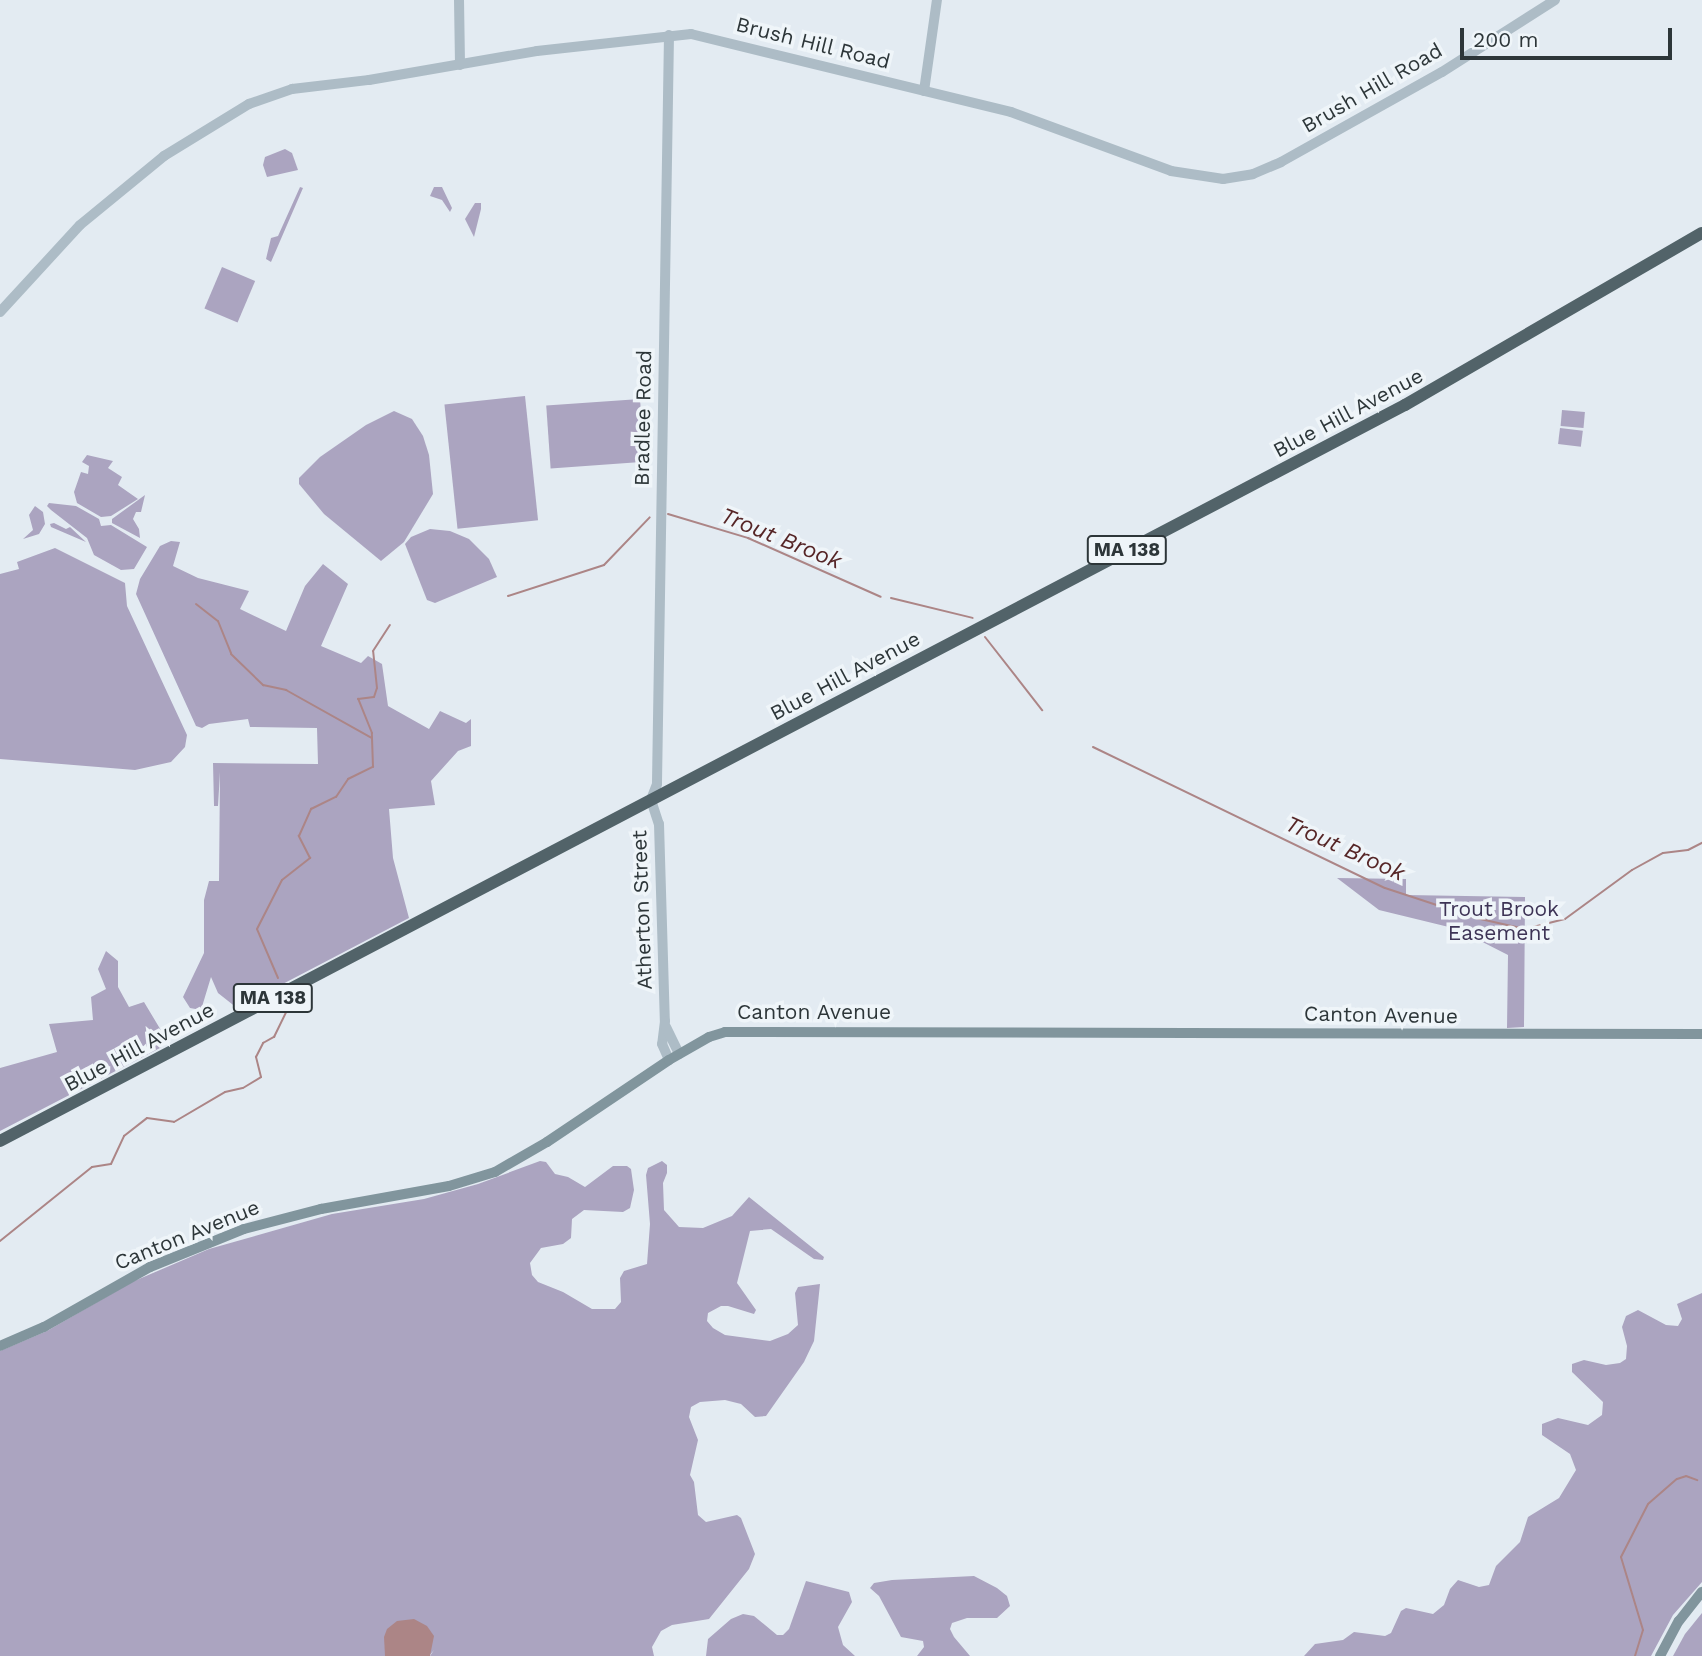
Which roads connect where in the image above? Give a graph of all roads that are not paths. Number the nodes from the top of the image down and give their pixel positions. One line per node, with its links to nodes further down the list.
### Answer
1 (459, 0): 5 (street)
2 (937, 0): 6 (street)
3 (1555, 0): 6 (street, Brush Hill Road)
4 (669, 35): 5 (street, Brush Hill Road); 6 (street, Brush Hill Road); 9 (street, Bradlee Road)
5 (460, 65): 8 (street, Brush Hill Road)
6 (924, 91)
7 (1702, 233): 9 (highway, Blue Hill Avenue / MA 138)
8 (0, 312)
9 (651, 800): 11 (street, Atherton Street); 12 (highway, Blue Hill Avenue / MA 138)
10 (1702, 1034): 11 (main road, Canton Avenue)
11 (674, 1057): 13 (main road, Canton Avenue)
12 (0, 1141)
13 (0, 1346)
14 (1702, 1592): 15 (main road)
15 (1660, 1656)

